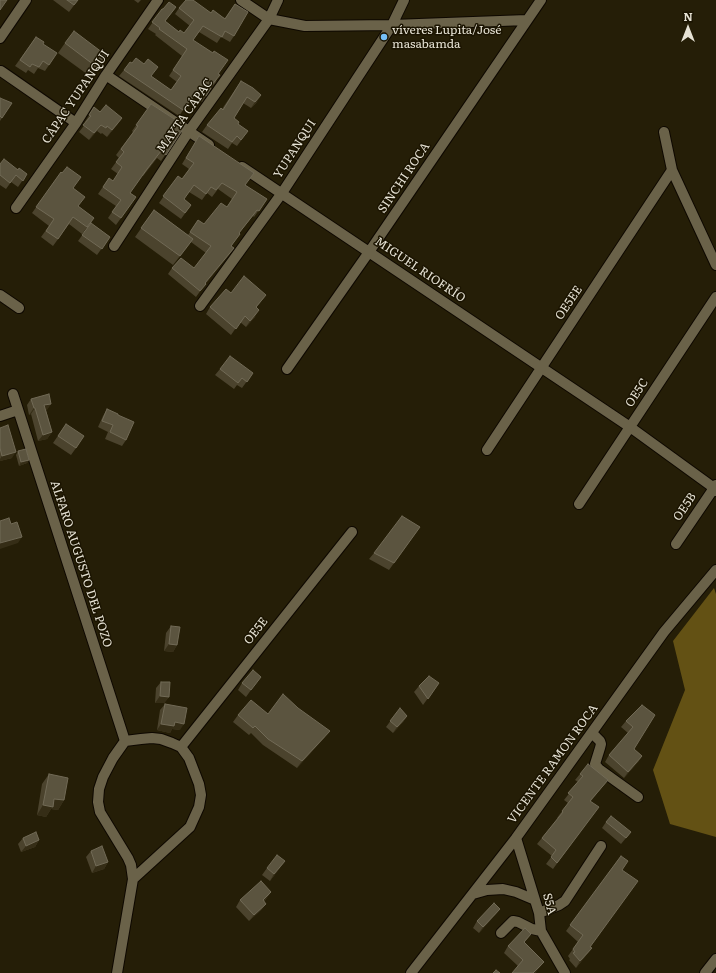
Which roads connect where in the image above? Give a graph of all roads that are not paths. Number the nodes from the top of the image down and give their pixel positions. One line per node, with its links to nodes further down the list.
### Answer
1 (26, 0): 10 (street)
2 (158, 0): 12 (street, CÁPAC YUPANQUI)
3 (241, 0): 7 (street)
4 (278, 0): 7 (street, MAYTA CÁPAC)
5 (404, 0): 9 (street, YUPANQUI)
6 (542, 0): 8 (street, SINCHI ROCA)
7 (269, 19): 9 (street); 14 (street, MAYTA CÁPAC)
8 (527, 20): 9 (street); 22 (street, SINCHI ROCA)
9 (392, 25): 19 (street, YUPANQUI)
10 (0, 38)
11 (1, 70): 13 (street)
12 (106, 75): 13 (street, CÁPAC YUPANQUI); 14 (street)
13 (76, 123): 20 (street, CÁPAC YUPANQUI)
14 (189, 131): 16 (street); 21 (street, MAYTA CÁPAC)
15 (664, 132): 18 (street)
16 (216, 149)
17 (235, 162): 19 (street, MIGUEL RIOFRÍO)
18 (672, 170): 23 (street); 28 (street, OE5EE)
19 (282, 193): 22 (street, MIGUEL RIOFRÍO); 26 (street, YUPANQUI)
20 (16, 208)
21 (114, 246)
22 (369, 252): 28 (street, MIGUEL RIOFRÍO); 29 (street, SINCHI ROCA)
23 (716, 265)
24 (0, 295): 27 (street)
25 (716, 297): 33 (street, OE5C)
26 (200, 306)
27 (19, 308)
28 (541, 368): 33 (street, MIGUEL RIOFRÍO); 34 (street, OE5EE)
29 (287, 369)
30 (13, 394): 31 (street, ALFARO AUGUSTO DEL POZO)
31 (18, 410): 32 (street); 41 (street, ALFARO AUGUSTO DEL POZO)
32 (0, 416)
33 (630, 427): 35 (street, MIGUEL RIOFRÍO); 36 (street, OE5C)
34 (487, 450)
35 (715, 488): 38 (street, OE5B)
36 (579, 504)
37 (352, 532): 42 (street, OE5E)
38 (676, 544)
39 (716, 570): 40 (street, VICENTE RAMON ROCA)
40 (592, 733): 43 (street); 44 (street, VICENTE RAMON ROCA)
41 (125, 741): 42 (street); 46 (street)
42 (181, 747): 46 (street)
43 (638, 797)
44 (516, 838): 47 (street, VICENTE RAMON ROCA); 48 (street, S5A)
45 (601, 846): 49 (street)
46 (133, 879): 53 (street)
47 (473, 894): 48 (street); 54 (street, VICENTE RAMON ROCA)
48 (535, 900): 49 (street, S5A)
49 (539, 913): 50 (street, S5A)
50 (541, 931): 51 (street); 55 (street, S5A)
51 (501, 933)
52 (716, 959): 56 (street)
53 (116, 973)
54 (411, 973)
55 (565, 973)
56 (705, 973)

